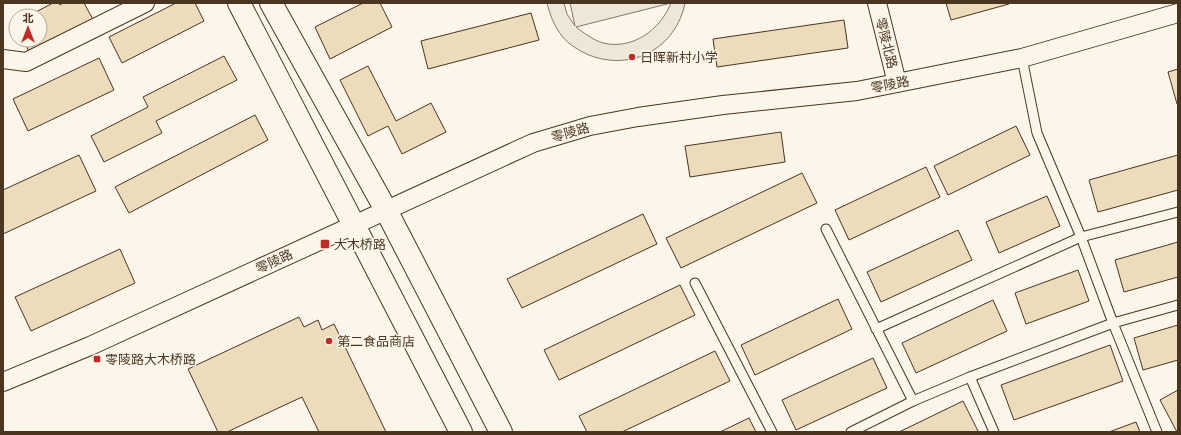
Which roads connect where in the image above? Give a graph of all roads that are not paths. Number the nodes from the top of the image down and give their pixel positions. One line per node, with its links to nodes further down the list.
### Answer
1 (145, 3): 7 (street)
2 (239, 3): 11 (street)
3 (271, 3): 9 (street)
4 (877, 3): 8 (street, 零陵北路)
5 (1178, 13): 6 (street, 零陵路)
6 (1022, 58): 8 (street, 零陵路); 13 (lane)
7 (3, 59)
8 (897, 83): 9 (street, 零陵路)
9 (386, 210): 11 (street, 零陵路); 22 (street)
10 (1178, 212): 13 (lane)
11 (353, 225): 19 (street, 零陵路); 21 (street)
12 (826, 229): 17 (lane)
13 (1081, 237): 16 (lane); 17 (lane)
14 (694, 282): 23 (lane)
15 (1178, 305): 16 (lane)
16 (1114, 323): 18 (lane); 26 (lane)
17 (876, 329): 20 (lane)
18 (970, 377): 20 (lane); 25 (lane)
19 (3, 382)
20 (913, 401): 24 (lane)
21 (461, 432)
22 (501, 432)
23 (772, 432)
24 (851, 432)
25 (994, 432)
26 (1157, 432)

